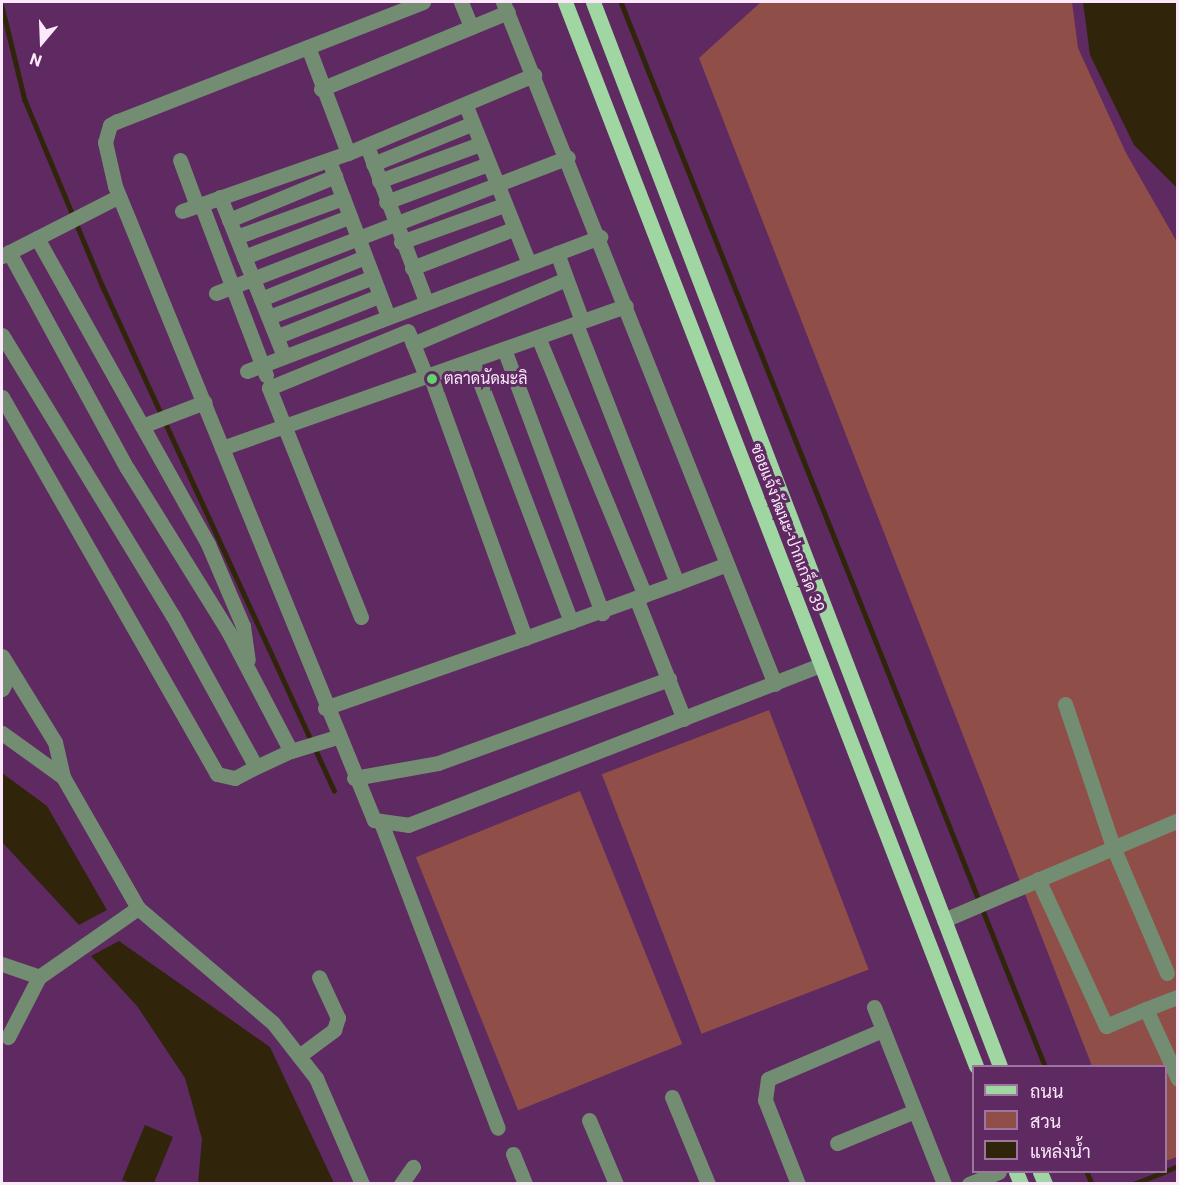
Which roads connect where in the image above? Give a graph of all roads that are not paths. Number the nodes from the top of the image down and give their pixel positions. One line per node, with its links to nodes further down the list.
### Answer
1 (423, 2): 7 (street)
2 (461, 2): 6 (street)
3 (565, 2): 80 (main road, ซอยแจ้งวัฒนะ-ปากเกร็ด 39)
4 (593, 2): 100 (main road, ซอยแจ้งวัฒนะ-ปากเกร็ด 39)
5 (506, 7): 6 (street); 8 (street)
6 (471, 27): 9 (street)
7 (308, 47): 9 (street); 23 (street)
8 (534, 75): 10 (street); 15 (street)
9 (321, 89): 14 (street)
10 (466, 106): 11 (street); 13 (street)
11 (471, 124): 12 (street); 18 (street)
12 (480, 144): 19 (street); 21 (street)
13 (367, 146): 14 (street); 18 (street)
14 (348, 153): 17 (street)
15 (568, 157): 22 (street); 35 (street)
16 (180, 160): 27 (street)
17 (329, 161): 20 (street); 24 (street)
18 (373, 164): 21 (street)
19 (488, 164): 22 (street); 26 (street)
20 (334, 176): 25 (street); 31 (street)
21 (379, 182): 26 (street)
22 (496, 186): 28 (street); 32 (street)
23 (119, 196): 36 (street); 68 (street)
24 (220, 197): 27 (street); 31 (street)
25 (342, 198): 30 (street); 34 (street)
26 (386, 202): 32 (street)
27 (199, 205): 29 (street); 48 (street)
28 (504, 205): 33 (street); 38 (street)
29 (182, 211)
30 (349, 217): 37 (street); 41 (street)
31 (229, 220): 34 (street)
32 (394, 224): 37 (street); 38 (street)
33 (513, 229): 43 (street); 44 (street)
34 (236, 237): 41 (street)
35 (600, 237): 39 (street); 53 (street)
36 (37, 238): 40 (street); 69 (street)
37 (357, 238): 42 (street); 46 (street)
38 (401, 242): 44 (street)
39 (557, 253): 43 (street); 47 (street)
40 (5, 254): 82 (street)
41 (244, 257): 46 (street)
42 (364, 257): 45 (street); 51 (street)
43 (528, 261): 52 (street)
44 (412, 267): 52 (street)
45 (373, 277): 50 (street); 55 (street)
46 (253, 279): 48 (street); 51 (street)
47 (566, 279): 56 (street); 59 (street)
48 (232, 287): 49 (street); 64 (street)
49 (216, 293)
50 (380, 296): 54 (street); 58 (street)
51 (261, 299): 55 (street)
52 (426, 301): 54 (street)
53 (626, 306): 56 (street); 72 (street)
54 (394, 313): 59 (street); 62 (street)
55 (269, 317): 58 (street)
56 (579, 322): 60 (street); 73 (street)
57 (2, 335): 92 (street)
58 (278, 336): 62 (street)
59 (411, 337): 65 (street); 66 (street)
60 (538, 337): 61 (street); 74 (street)
61 (504, 349): 63 (street); 75 (street)
62 (284, 356): 64 (street)
63 (472, 361): 65 (street); 77 (street)
64 (255, 369): 66 (street)
65 (428, 376): 70 (street); 78 (street)
66 (270, 386): 70 (street)
67 (2, 397): 92 (street)
68 (205, 402): 69 (street); 71 (street)
69 (148, 423): 82 (street)
70 (284, 426): 71 (street); 76 (street)
71 (222, 448): 87 (street)
72 (727, 564): 73 (street); 84 (street)
73 (677, 583): 74 (street)
74 (640, 597): 75 (street); 83 (street)
75 (602, 613): 77 (street)
76 (361, 617)
77 (571, 622): 78 (street)
78 (525, 638): 87 (street)
79 (2, 656): 81 (street)
80 (821, 664): 84 (street); 111 (main road, ซอยแจ้งวัฒนะ-ปากเกร็ด 39)
81 (11, 671): 85 (street); 93 (street)
82 (250, 672): 91 (street)
83 (669, 680): 88 (street); 94 (street)
84 (775, 684): 88 (street)
85 (2, 689)
86 (1065, 704): 97 (street)
87 (325, 708): 90 (street)
88 (684, 719): 96 (street)
89 (2, 733): 93 (street)
90 (337, 738): 91 (street); 94 (street)
91 (302, 747): 92 (street)
92 (256, 767)
93 (63, 777): 99 (street)
94 (354, 778): 96 (street)
95 (1178, 819): 97 (street)
96 (382, 825): 117 (street)
97 (1113, 847): 98 (street); 102 (street)
98 (1038, 879): 100 (street); 107 (street)
99 (138, 908): 103 (street); 110 (street)
100 (944, 920): 112 (main road, ซอยแจ้งวัฒนะ-ปากเกร็ด 39)
101 (2, 964): 103 (street)
102 (1167, 973)
103 (39, 977): 109 (street)
104 (319, 977): 110 (street)
105 (1178, 997): 107 (street)
106 (874, 1007): 108 (street)
107 (1146, 1009): 113 (street)
108 (883, 1030): 115 (street); 127 (street)
109 (8, 1037)
110 (299, 1056): 122 (street)
111 (976, 1065)
112 (1000, 1065)
113 (1178, 1079)
114 (672, 1096): 126 (street)
115 (915, 1111): 118 (street); 128 (street)
116 (589, 1120): 125 (street)
117 (498, 1128)
118 (837, 1143)
119 (513, 1154): 124 (street)
120 (413, 1167): 123 (street)
121 (996, 1173): 129 (street)
122 (362, 1184)
123 (401, 1184)
124 (525, 1184)
125 (616, 1184)
126 (708, 1184)
127 (798, 1184)
128 (945, 1184)
129 (969, 1184)

